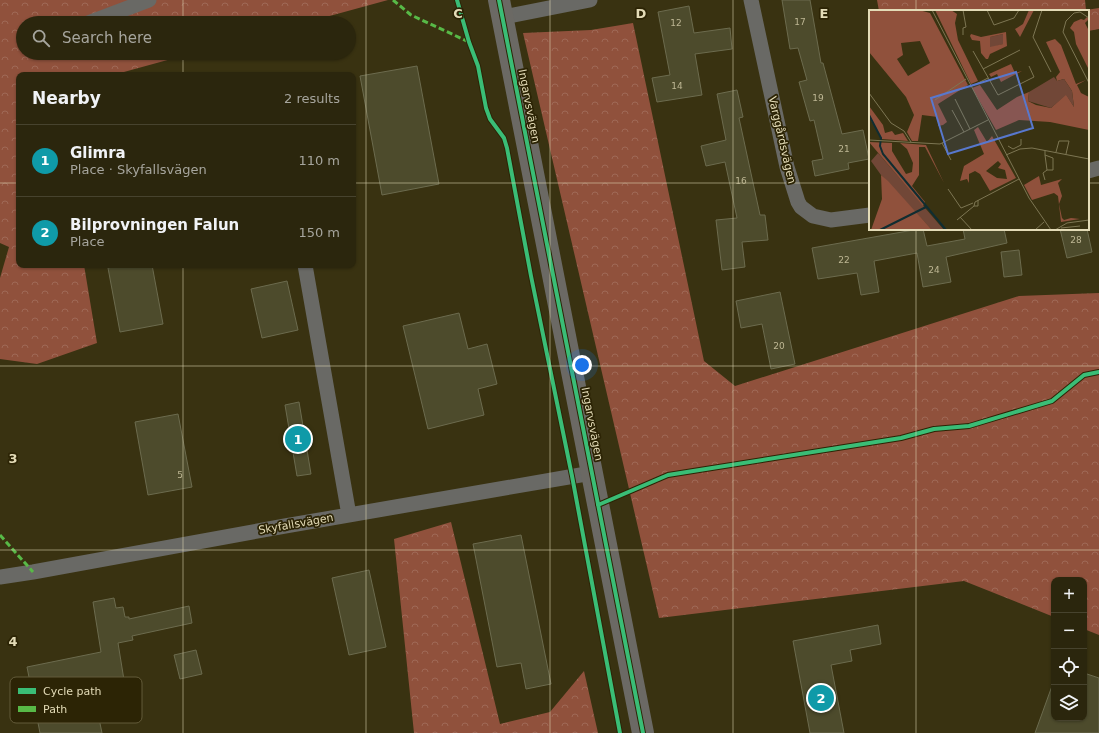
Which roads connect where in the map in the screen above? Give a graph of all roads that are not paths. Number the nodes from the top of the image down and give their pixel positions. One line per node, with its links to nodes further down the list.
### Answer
1 (149, 0): 5 (street)
2 (590, 0): 4 (street)
3 (751, 0): 8 (street, Varggårdsvägen)
4 (501, 8): 10 (street, Ingarvsvägen)
5 (107, 16)
6 (1099, 168): 7 (street)
7 (1089, 171)
8 (869, 214)
9 (306, 268): 11 (street)
10 (592, 472): 11 (street, Skyfallsvägen); 13 (street, Ingarvsvägen)
11 (349, 515): 12 (street, Skyfallsvägen)
12 (0, 577)
13 (643, 733)

